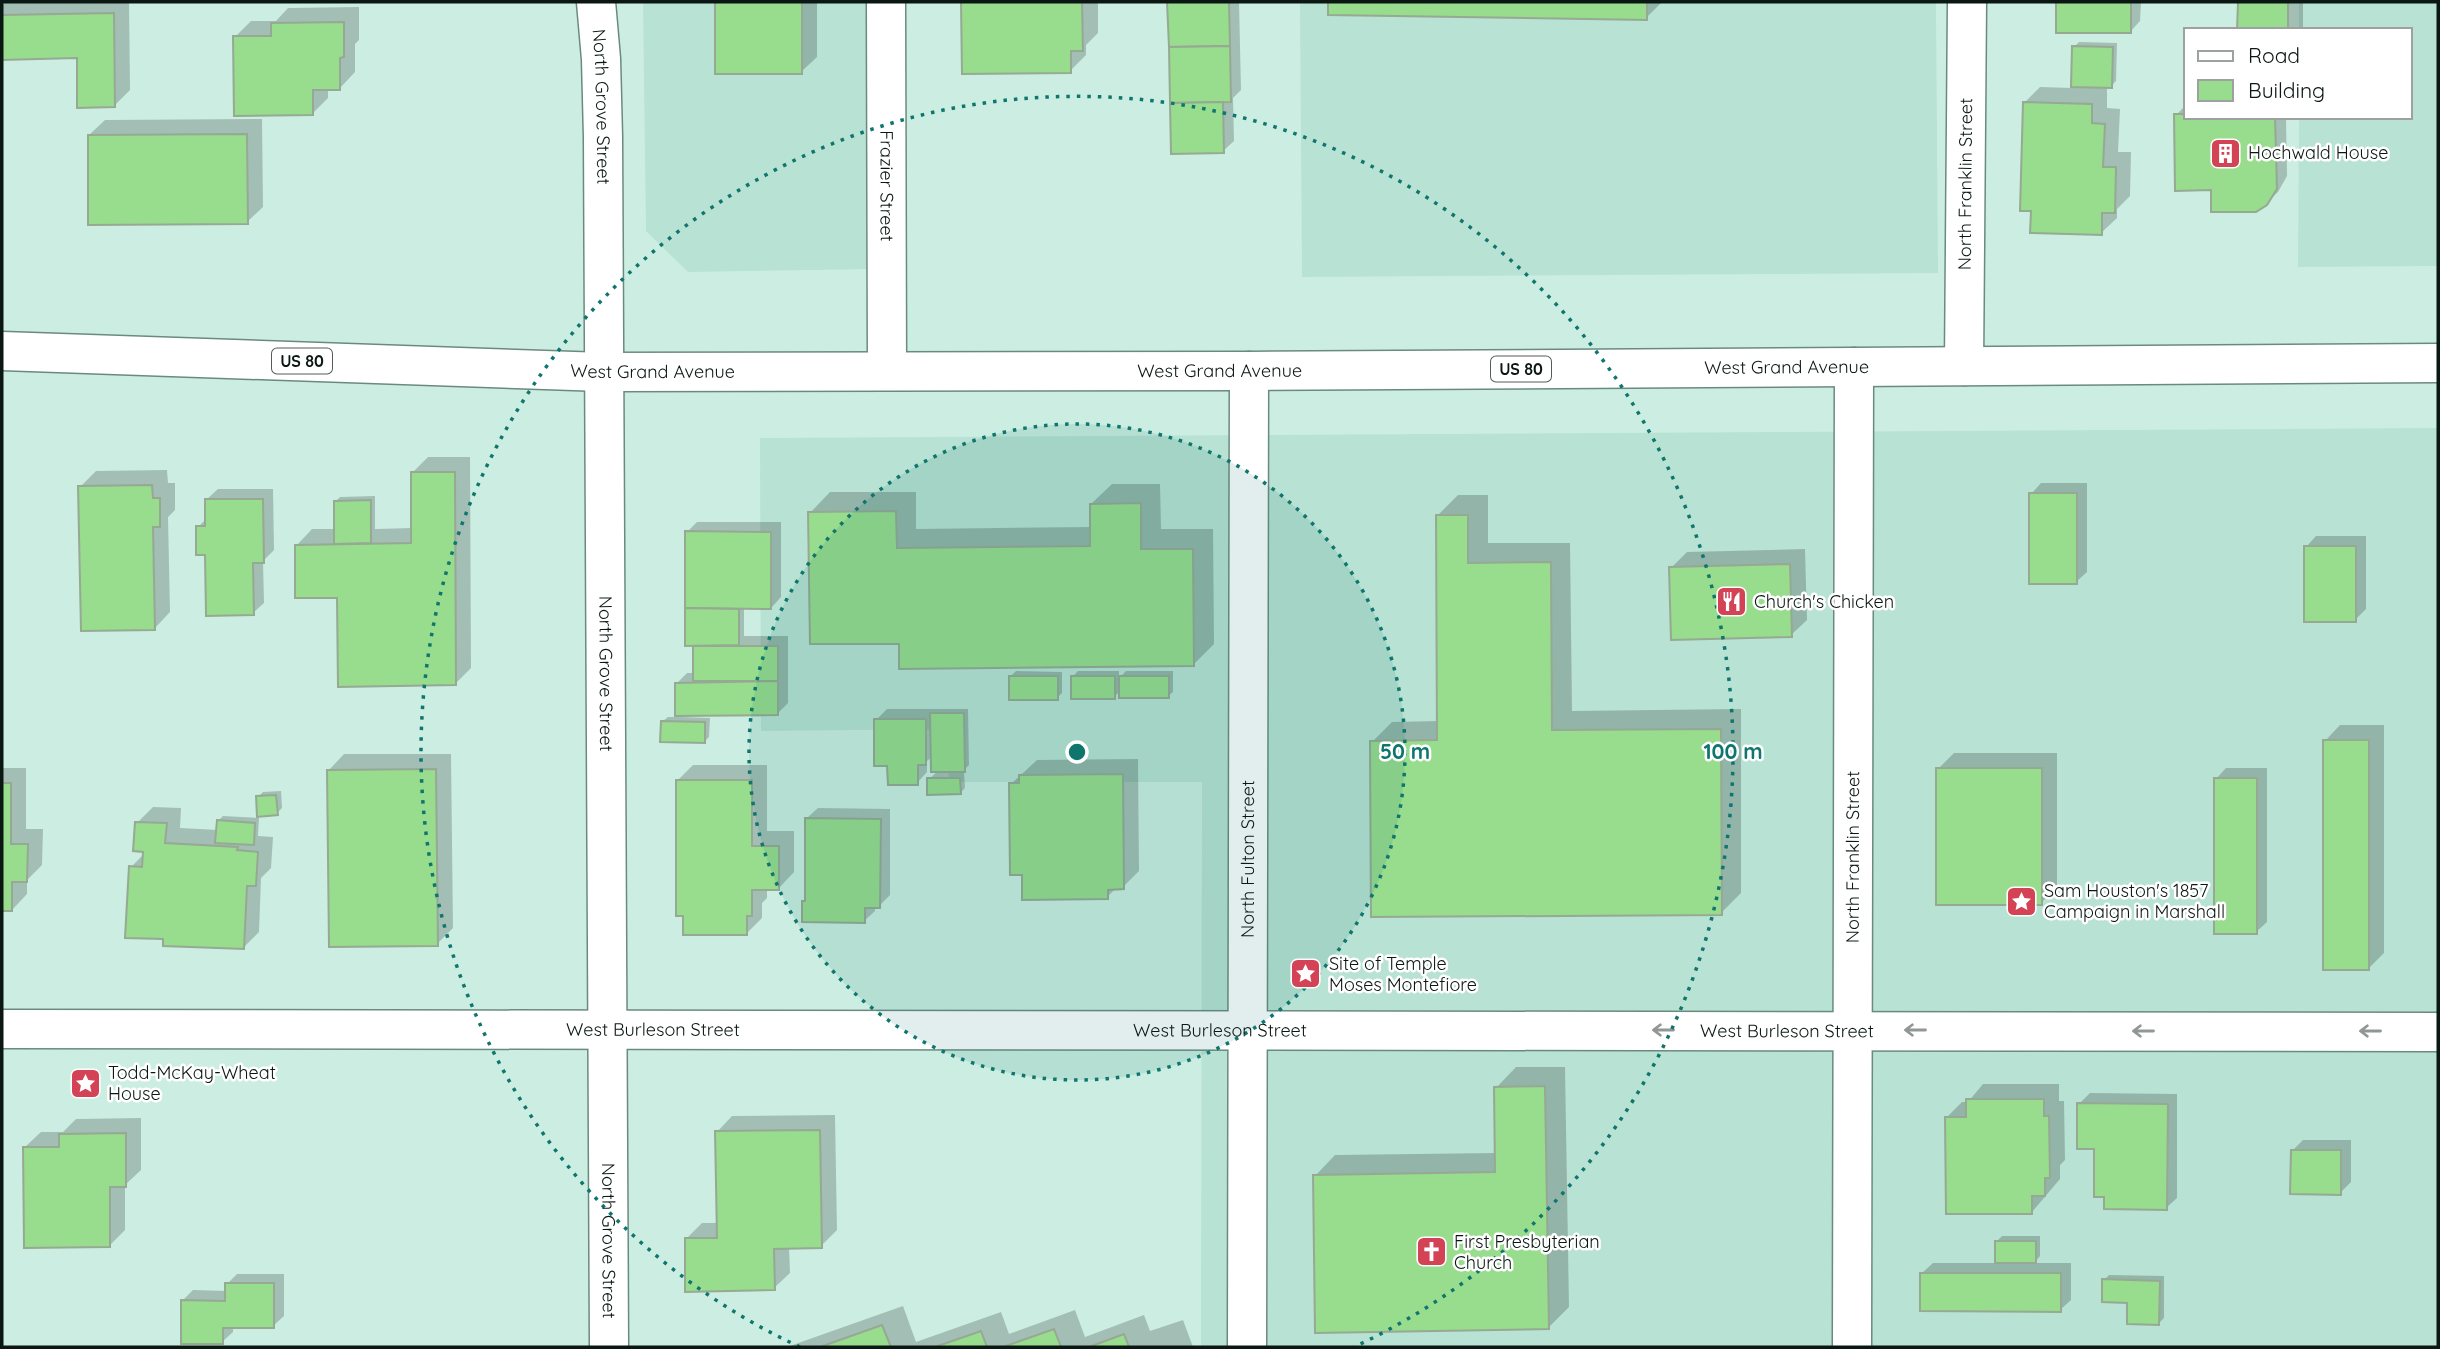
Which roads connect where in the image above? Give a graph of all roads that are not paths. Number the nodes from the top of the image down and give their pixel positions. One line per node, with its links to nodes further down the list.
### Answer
1 (596, 2): 10 (main road, North Grove Street)
2 (886, 2): 8 (main road, Frazier Street)
3 (1967, 2): 6 (main road, North Franklin Street)
4 (2, 351): 10 (main road, West Grand Avenue / US 80)
5 (2438, 363): 6 (main road, West Grand Avenue / US 80)
6 (1964, 366): 7 (main road, West Grand Avenue / US 80)
7 (1854, 367): 9 (main road, West Grand Avenue / US 80); 14 (main road, North Franklin Street)
8 (887, 371): 9 (main road, West Grand Avenue / US 80); 10 (main road, West Grand Avenue / US 80)
9 (1249, 371): 13 (main road, North Fulton Street)
10 (603, 372): 12 (main road, North Grove Street)
11 (2, 1029): 12 (main road, West Burleson Street)
12 (607, 1029): 13 (main road, West Burleson Street); 16 (main road, North Grove Street)
13 (1248, 1029): 14 (main road, West Burleson Street, one-way to 13); 17 (main road, North Fulton Street)
14 (1852, 1030): 15 (main road, West Burleson Street, one-way to 14); 18 (main road, North Franklin Street)
15 (2438, 1032)
16 (609, 1347)
17 (1247, 1347)
18 (1852, 1347)

